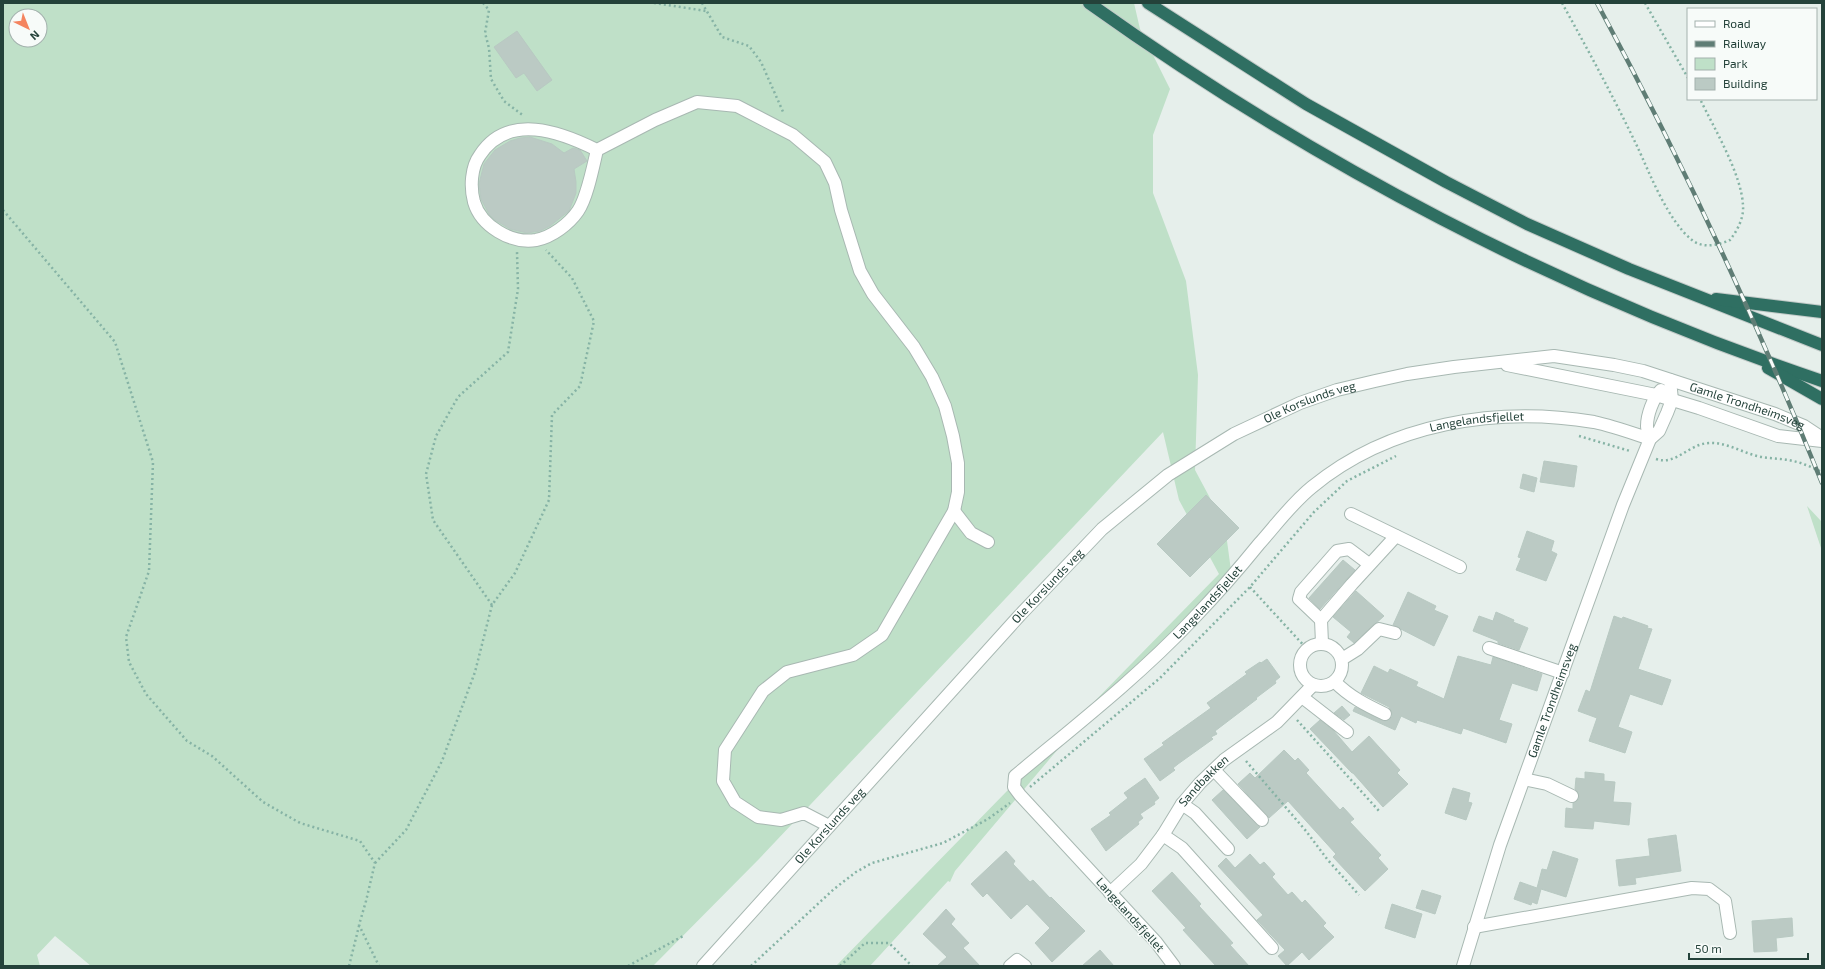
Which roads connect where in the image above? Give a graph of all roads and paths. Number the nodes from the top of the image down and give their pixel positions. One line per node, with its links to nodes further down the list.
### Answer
1 (483, 3): 11 (path)
2 (654, 3): 8 (path)
3 (702, 3): 8 (path)
4 (1089, 3): 20 (highway)
5 (1148, 3): 17 (highway)
6 (1562, 3): 10 (path)
7 (1645, 3): 9 (path)
8 (707, 11): 12 (path)
9 (1687, 76)
10 (1700, 100)
11 (542, 130): 13 (street); 15 (street)
12 (793, 135): 13 (street); 32 (street)
13 (598, 150): 16 (street)
14 (3, 210): 64 (path)
15 (517, 239): 16 (street); 39 (path)
16 (536, 240): 39 (path)
17 (1697, 297): 18 (highway); 19 (highway)
18 (1822, 312)
19 (1822, 345)
20 (1742, 352): 23 (highway); 25 (highway)
21 (1494, 363): 22 (street, Ole Korslunds veg); 24 (street, Ole Korslunds veg); 61 (street, Ole Korslunds veg)
22 (1670, 380): 24 (street, Gamle Trondheimsveg); 26 (street, Gamle Trondheimsveg); 27 (street, Gamle Trondheimsveg)
23 (1822, 381)
24 (1656, 395): 26 (street, Ole Korslunds veg); 28 (street, Gamle Trondheimsveg)
25 (1822, 399)
26 (1672, 400): 28 (street, Gamle Trondheimsveg); 29 (street, Gamle Trondheimsveg)
27 (1822, 438)
28 (1650, 439): 30 (street, Gamle Trondheimsveg); 56 (street, Langelandsfjellet)
29 (1822, 441)
30 (1643, 455): 31 (path); 46 (street, Gamle Trondheimsveg)
31 (1822, 472)
32 (954, 511): 35 (street); 61 (street)
33 (1351, 514): 34 (street)
34 (1396, 536): 36 (street); 37 (street)
35 (988, 542)
36 (1369, 564): 40 (street); 40 (street)
37 (1460, 567)
38 (1250, 586): 44 (path)
39 (492, 605): 64 (path)
40 (1321, 620): 42 (street)
41 (1395, 633): 45 (street)
42 (1322, 643): 44 (street); 45 (street)
43 (1489, 648): 46 (street)
44 (1307, 649): 48 (street)
45 (1342, 659): 47 (street)
46 (1563, 673): 55 (street, Gamle Trondheimsveg)
47 (1335, 682): 48 (street); 51 (street)
48 (1313, 685): 49 (street, Sandbakken)
49 (1302, 697): 50 (street, Sandbakken); 52 (street)
50 (1288, 711): 53 (street, Sandbakken); 59 (path)
51 (1385, 714)
52 (1347, 732)
53 (1237, 751): 54 (street, Sandbakken); 66 (path)
54 (1214, 770): 58 (street, Sandbakken); 60 (street)
55 (1524, 779): 57 (street); 68 (street, Gamle Trondheimsveg)
56 (1020, 795): 65 (street, Langelandsfjellet); 76 (path)
57 (1572, 796)
58 (1182, 804): 62 (street, Sandbakken); 63 (street)
59 (1379, 811)
60 (1262, 820)
61 (829, 826): 75 (street, Ole Korslunds veg)
62 (1163, 835): 65 (street, Sandbakken); 71 (street)
63 (1228, 849)
64 (375, 863): 67 (path)
65 (1110, 893): 79 (street, Langelandsfjellet)
66 (1359, 896)
67 (359, 925): 72 (path); 73 (path)
68 (1474, 927): 69 (street); 80 (street, Gamle Trondheimsveg)
69 (1730, 933)
70 (685, 935): 74 (path)
71 (1272, 948)
72 (349, 966)
73 (379, 966)
74 (628, 966)
75 (703, 966)
76 (751, 966)
77 (840, 966): 78 (path)
78 (912, 966)
79 (1174, 966)
80 (1463, 966)

